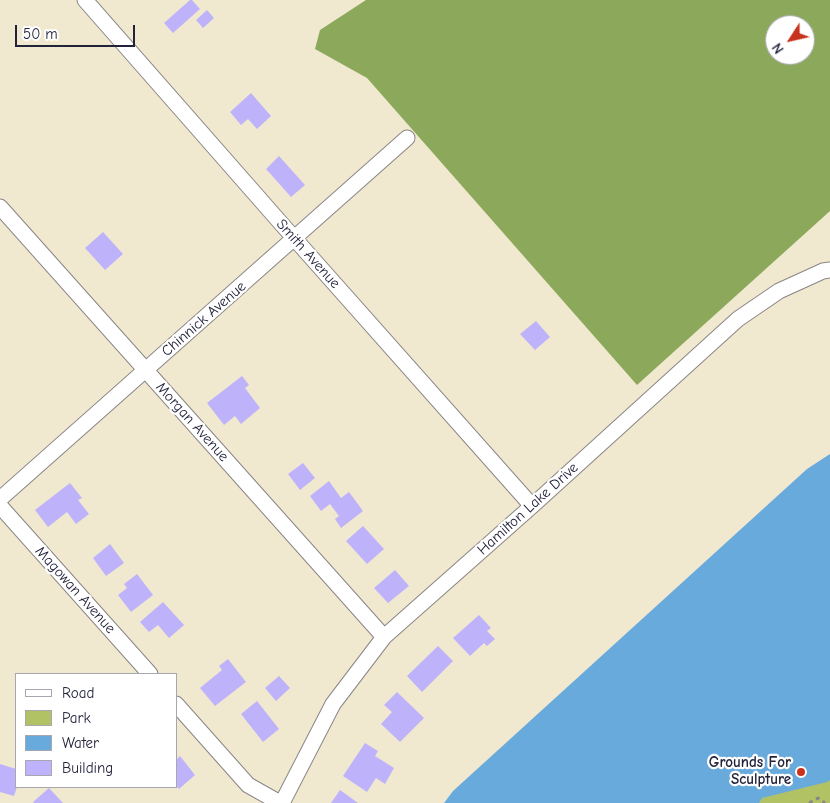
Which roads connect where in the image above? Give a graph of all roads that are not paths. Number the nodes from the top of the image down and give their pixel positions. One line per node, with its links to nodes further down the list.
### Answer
1 (85, 0): 4 (street, Smith Avenue)
2 (408, 138): 4 (street, Chinnick Avenue)
3 (0, 207): 6 (street, Morgan Avenue)
4 (294, 239): 6 (street, Chinnick Avenue); 9 (street, Smith Avenue)
5 (830, 270): 9 (street, Hamilton Lake Drive)
6 (145, 370): 7 (street, Chinnick Avenue); 10 (street, Morgan Avenue)
7 (0, 499)
8 (0, 506): 11 (street, Magowan Avenue)
9 (532, 506): 10 (street, Hamilton Lake Drive)
10 (384, 637): 13 (street, Hamilton Lake Drive)
11 (149, 673)
12 (178, 706): 13 (street)
13 (281, 803)

